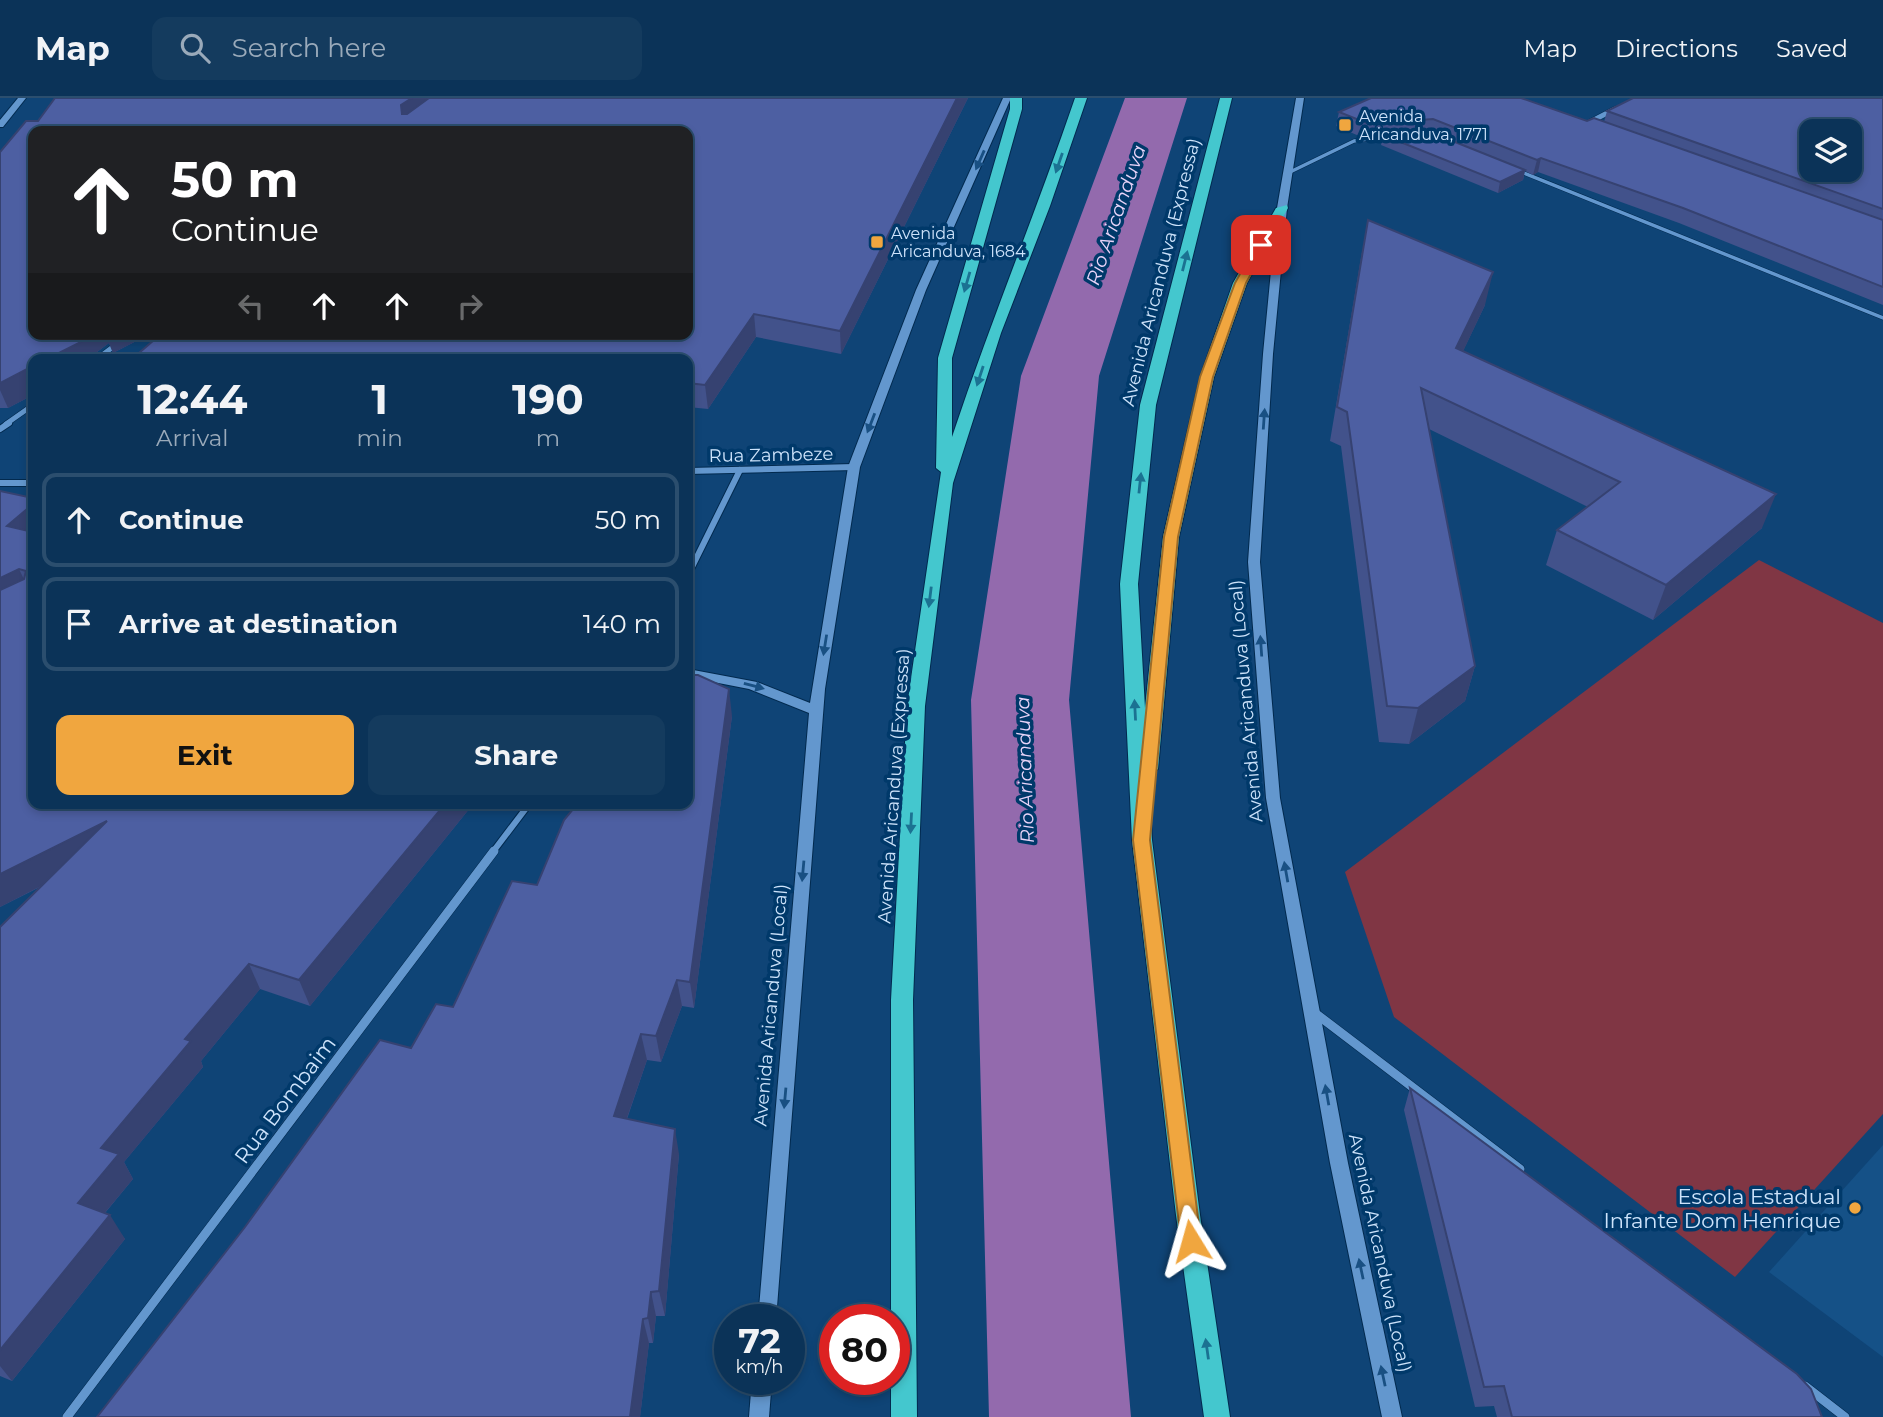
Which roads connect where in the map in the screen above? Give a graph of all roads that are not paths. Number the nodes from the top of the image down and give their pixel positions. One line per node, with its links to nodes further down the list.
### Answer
1 (22, 98): 8 (street)
2 (1007, 98): 19 (main road, Avenida Aricanduva (Local), one-way to 19)
3 (1016, 98): 24 (highway, one-way to 24)
4 (1081, 98): 24 (highway, Avenida Aricanduva (Expressa), one-way to 24)
5 (1226, 98): 29 (highway, Avenida Aricanduva (Expressa), one-way to 5)
6 (1300, 98): 12 (main road, Avenida Aricanduva (Local))
7 (1619, 107): 9 (street)
8 (0, 125)
9 (1597, 130)
10 (1391, 137): 12 (lane)
11 (1515, 170): 14 (lane)
12 (1288, 173): 13 (main road, Avenida Aricanduva (Local))
13 (1282, 208): 29 (highway); 30 (main road, Avenida Aricanduva (Local), one-way to 13)
14 (1883, 318)
15 (122, 340): 16 (street)
16 (103, 354)
17 (28, 409): 18 (street)
18 (0, 429)
19 (855, 467): 20 (street, Rua Zambeze); 27 (main road, Avenida Aricanduva (Local), one-way to 27)
20 (740, 470): 21 (street, Rua Zambeze); 25 (street)
21 (693, 471)
22 (0, 483): 23 (street)
23 (28, 483)
24 (944, 483): 37 (highway, Avenida Aricanduva (Expressa), one-way to 37)
25 (693, 565)
26 (693, 674): 27 (main road, one-way to 27)
27 (816, 711): 32 (main road, Avenida Aricanduva (Local), one-way to 32)
28 (525, 809): 35 (street, Rua Bombaim)
29 (1142, 840): 38 (highway, Avenida Aricanduva (Expressa), one-way to 29)
30 (1311, 1010): 31 (street); 39 (main road, Avenida Aricanduva (Local), one-way to 30)
31 (1534, 1180)
32 (768, 1304)
33 (1801, 1383): 40 (street)
34 (761, 1395): 36 (main road)
35 (66, 1417)
36 (759, 1417)
37 (904, 1417)
38 (1217, 1417)
39 (1392, 1417)
40 (1845, 1417)

